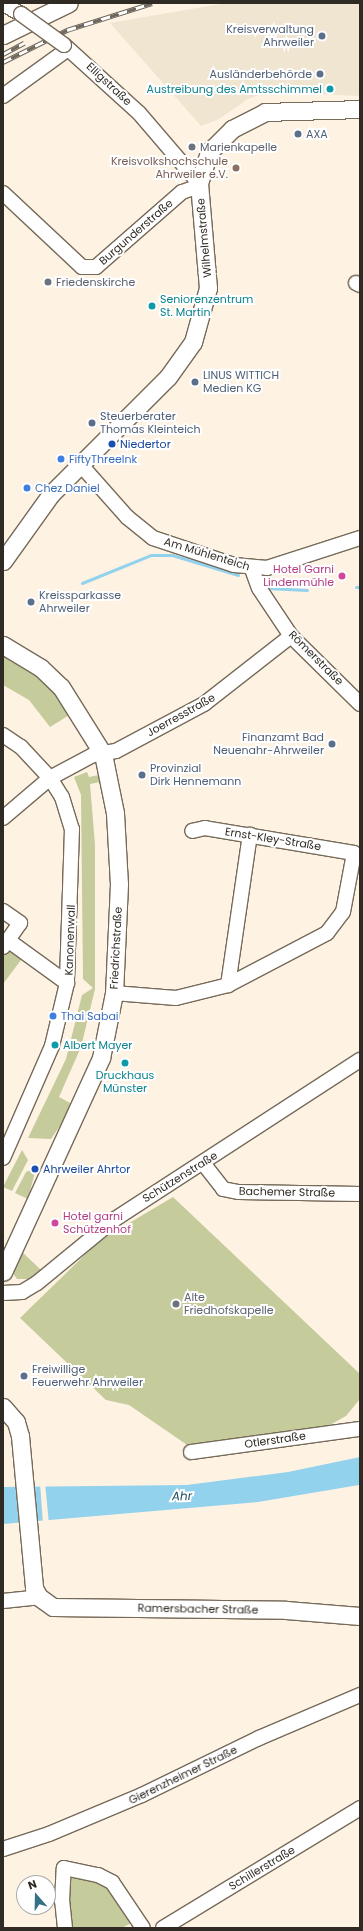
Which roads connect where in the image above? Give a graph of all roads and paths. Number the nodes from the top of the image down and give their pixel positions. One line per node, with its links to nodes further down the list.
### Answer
1 (69, 3): 3 (main road)
2 (3, 4): 4 (street, Elligstraße, bridge)
3 (3, 35)
4 (66, 47): 5 (street); 7 (street, Elligstraße)
5 (3, 96)
6 (360, 109): 7 (main road, Wilhelmstraße)
7 (199, 184): 8 (street, Burgunderstraße); 9 (main road, Wilhelmstraße)
8 (3, 192)
9 (80, 464): 11 (main road, Wilhelmstraße); 12 (street, Am Mühlenteich)
10 (360, 538): 12 (street, Am Mühlenteich)
11 (3, 561)
12 (252, 569): 13 (street, Römerstraße)
13 (291, 636): 15 (street, Römerstraße); 17 (street, Joerresstraße)
14 (3, 645): 17 (main road, Friedrichstraße)
15 (360, 704)
16 (3, 735): 18 (street, Kanonenwall)
17 (103, 754): 18 (street, Joerresstraße); 26 (main road, Friedrichstraße)
18 (50, 778): 19 (street, Joerresstraße); 24 (street, Kanonenwall)
19 (3, 818)
20 (192, 831): 21 (street, Ernst-Kley-Straße)
21 (250, 835): 25 (street); 25 (street, Ernst-Kley-Straße)
22 (3, 911): 23 (street)
23 (6, 944): 24 (street)
24 (68, 983): 28 (street, Kanonenwall)
25 (228, 985): 26 (street)
26 (114, 993): 31 (main road, Friedrichstraße)
27 (360, 1060): 29 (street, Schützenstraße)
28 (3, 1158)
29 (203, 1163): 30 (street, Bachemer Straße); 32 (street, Schützenstraße)
30 (360, 1194)
31 (3, 1272)
32 (3, 1293)
33 (3, 1407): 36 (main road)
34 (358, 1427): 35 (street, Otlerstraße)
35 (191, 1452)
36 (39, 1597): 37 (street); 38 (main road, Ramersbacher Straße)
37 (3, 1601)
38 (360, 1616)
39 (360, 1695): 41 (street, Gierenzheimer Straße)
40 (360, 1808): 44 (street, Schillerstraße)
41 (3, 1849)
42 (65, 1928): 43 (street)
43 (142, 1928)
44 (163, 1928)

